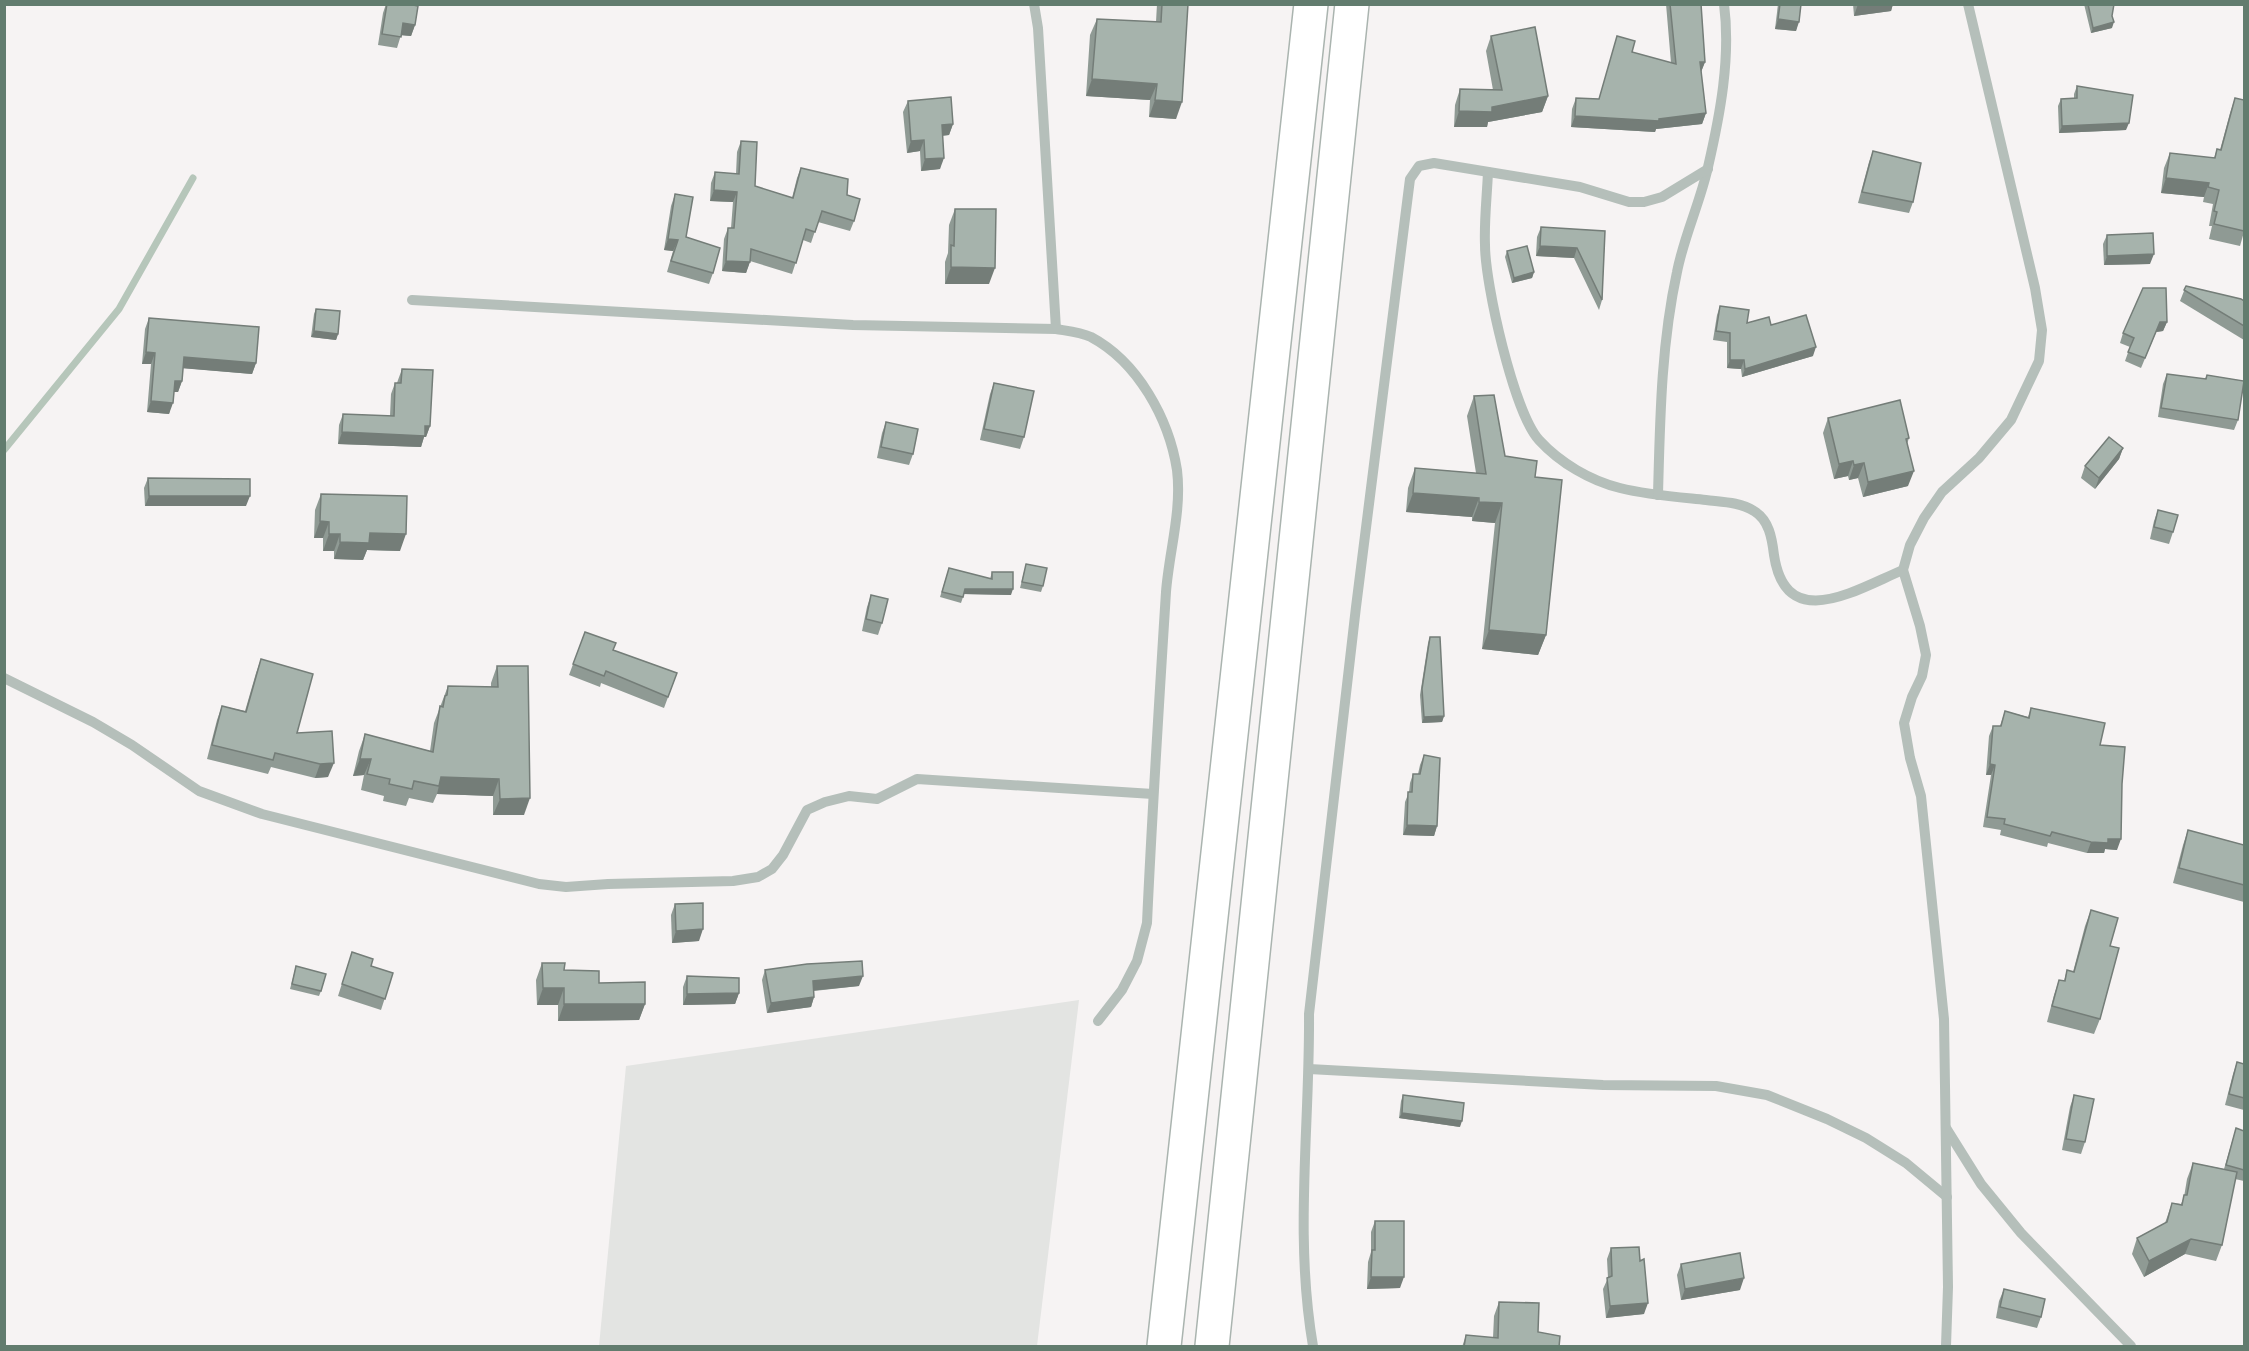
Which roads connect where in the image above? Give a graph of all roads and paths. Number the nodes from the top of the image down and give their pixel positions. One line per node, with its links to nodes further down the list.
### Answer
1 (1034, 4): 9 (street)
2 (1311, 4): 18 (main road)
3 (1352, 4): 19 (main road)
4 (1724, 4): 6 (street)
5 (1968, 4): 11 (street)
6 (1708, 169): 7 (street); 10 (street)
7 (1488, 172): 10 (street); 15 (street)
8 (412, 300): 9 (street)
9 (1056, 329): 13 (street)
10 (1658, 495): 11 (street)
11 (1903, 570): 16 (street)
12 (4, 678): 13 (street)
13 (1153, 794): 14 (street)
14 (1098, 1021)
15 (1309, 1069): 17 (street); 20 (street)
16 (1946, 1128): 17 (street); 22 (street)
17 (1947, 1197): 21 (street)
18 (1164, 1347)
19 (1212, 1347)
20 (1313, 1347)
21 (1946, 1347)
22 (2132, 1347)

